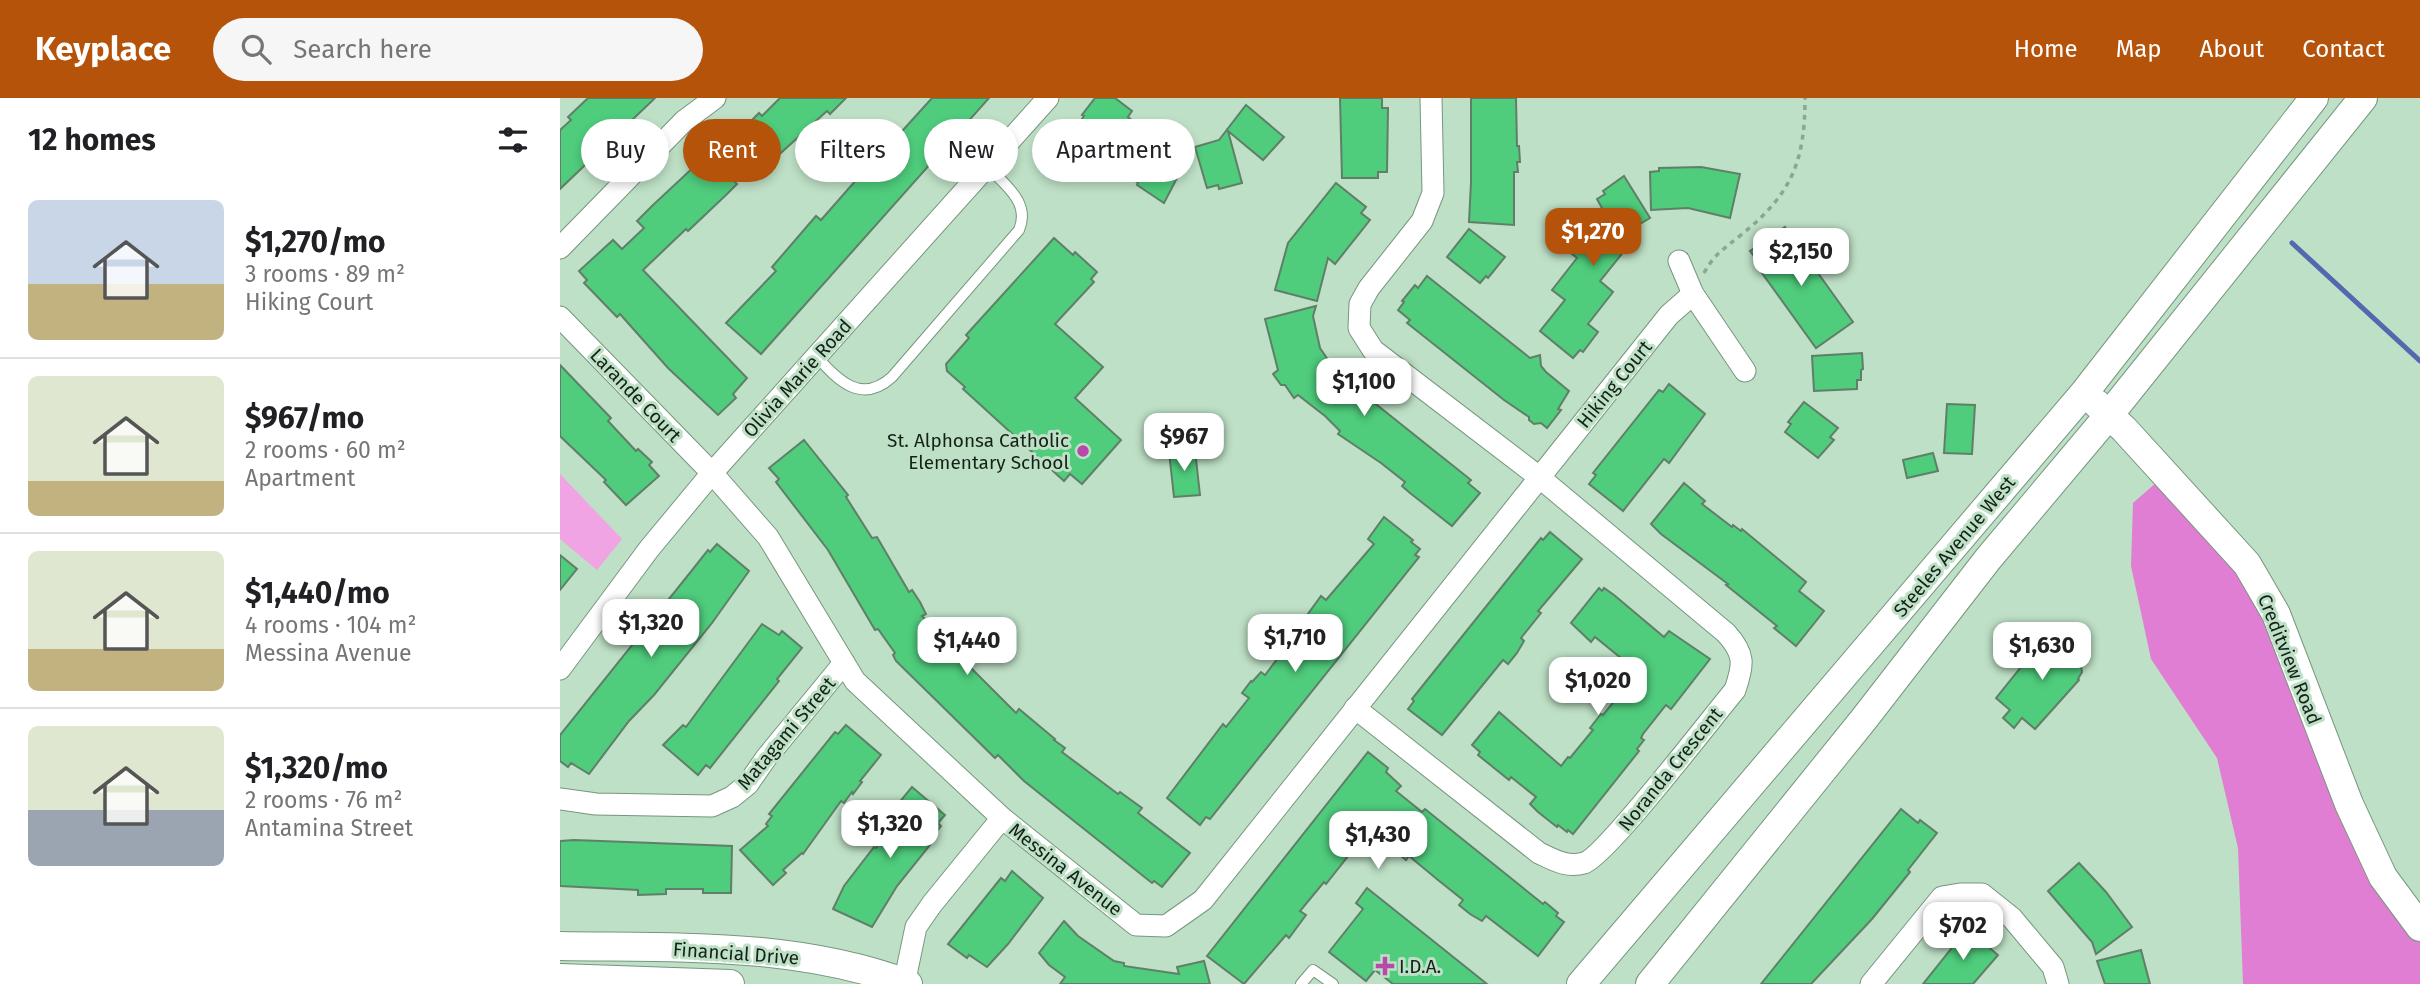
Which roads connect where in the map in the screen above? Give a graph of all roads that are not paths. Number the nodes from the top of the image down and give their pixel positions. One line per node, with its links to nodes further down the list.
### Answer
1 (715, 98): 9 (street)
2 (1048, 98): 6 (street, Olivia Marie Road)
3 (1431, 98): 18 (street)
4 (2314, 98): 15 (main road, Steeles Avenue West)
5 (2363, 98): 16 (main road, Steeles Avenue West)
6 (1018, 130)
7 (971, 182): 13 (street, Olivia Marie Road)
8 (1001, 182): 13 (lane)
9 (560, 248)
10 (1679, 261): 11 (street)
11 (1693, 294): 14 (street); 18 (street, Hiking Court)
12 (560, 317): 17 (street, Larande Court)
13 (817, 357): 17 (street, Olivia Marie Road)
14 (1745, 372)
15 (2084, 393): 16 (main road, Creditview Road); 19 (main road, Steeles Avenue West)
16 (2109, 415): 23 (main road, Steeles Avenue West); 26 (main road, Creditview Road)
17 (712, 473): 20 (street, Messina Avenue); 21 (street, Olivia Marie Road)
18 (1539, 477): 22 (street, Messina Avenue); 22 (street, Noranda Crescent)
19 (1856, 662): 23 (main road); 33 (main road, Steeles Avenue West)
20 (844, 663): 24 (street, Matagami Street); 25 (street, Messina Avenue)
21 (560, 668)
22 (1355, 708): 25 (street, Messina Avenue)
23 (1864, 719): 34 (main road, Steeles Avenue West)
24 (560, 799)
25 (1002, 818): 30 (street)
26 (2420, 927)
27 (560, 946): 30 (main road, Financial Drive)
28 (560, 978): 29 (main road, Financial Drive)
29 (730, 984)
30 (905, 984)
31 (1301, 984): 32 (lane)
32 (1333, 984)
33 (1581, 984)
34 (1650, 984)
35 (1871, 984): 36 (street)
36 (2058, 984)

